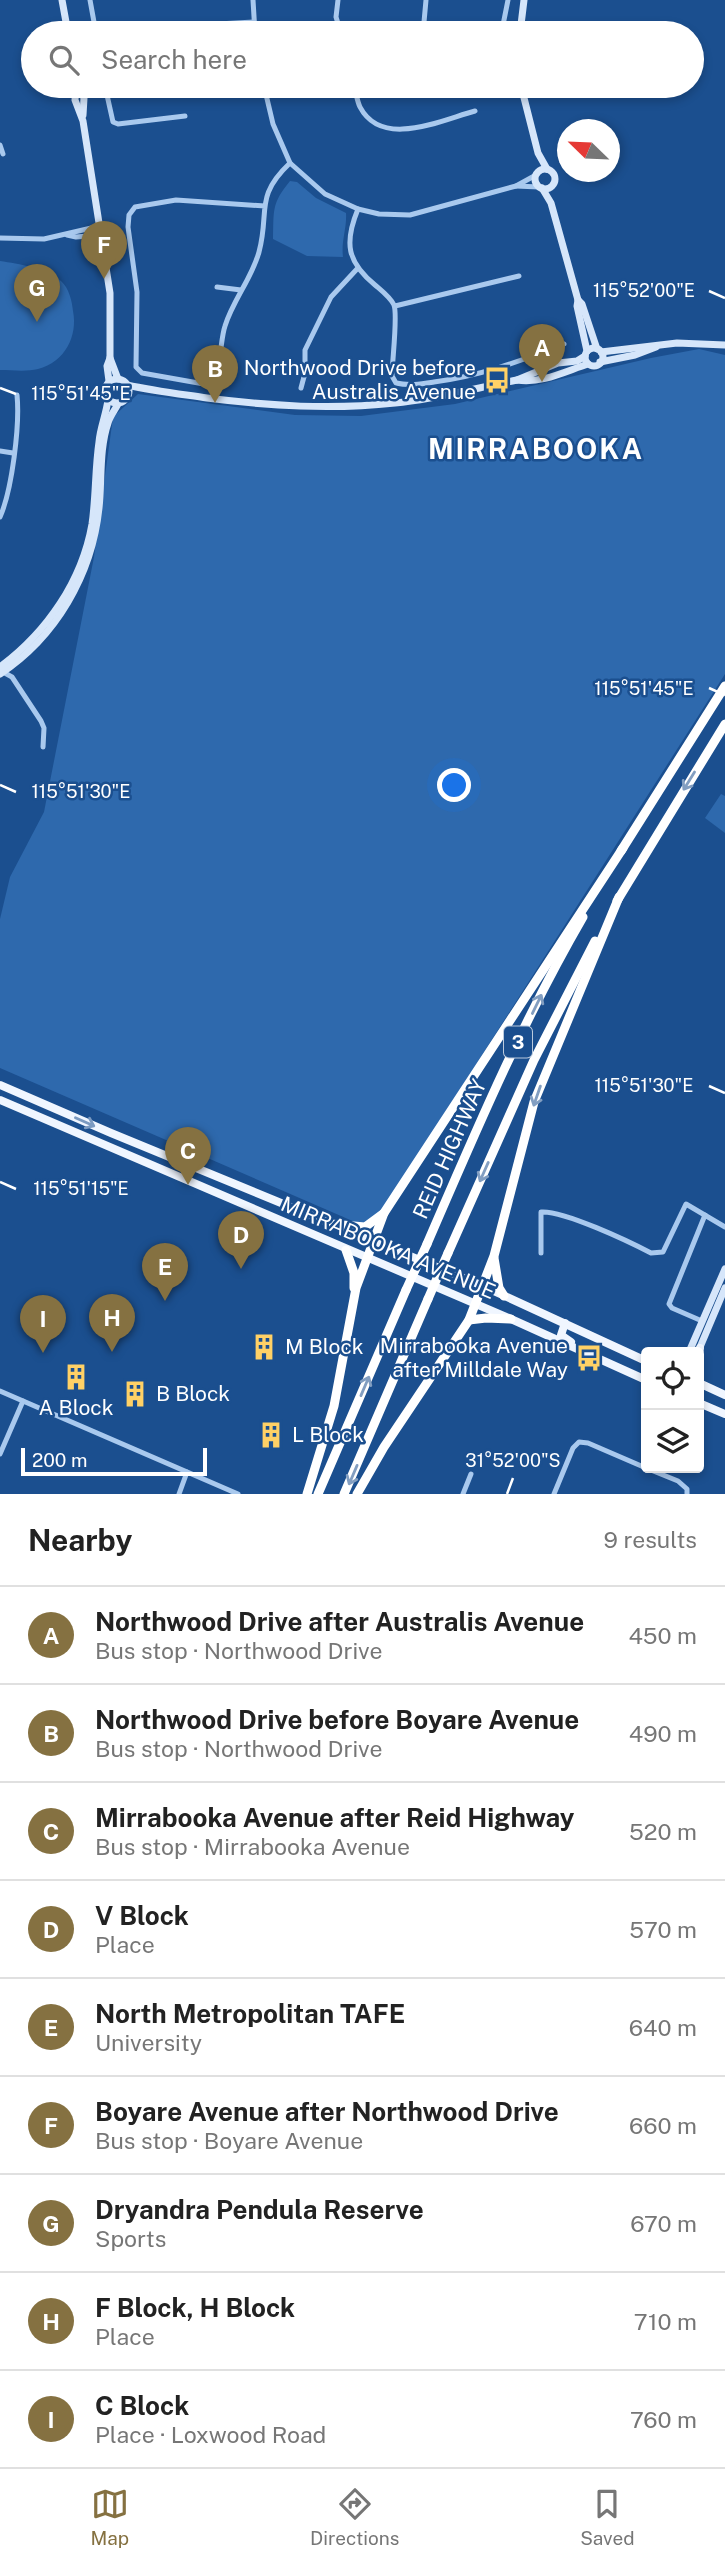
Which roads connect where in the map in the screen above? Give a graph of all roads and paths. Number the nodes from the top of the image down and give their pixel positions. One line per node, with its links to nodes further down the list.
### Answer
1 (62, 0): 8 (street)
2 (90, 0): 9 (street)
3 (253, 0): 10 (street)
4 (338, 0): 11 (street)
5 (426, 0): 12 (street)
6 (508, 0): 13 (street)
7 (524, 0): 14 (street)
8 (66, 21)
9 (94, 21)
10 (254, 21)
11 (338, 21)
12 (425, 21)
13 (504, 21)
14 (521, 21)
15 (84, 98): 34 (street)
16 (107, 98): 21 (street)
17 (267, 98): 25 (street)
18 (357, 98): 20 (street)
19 (525, 98): 23 (street)
20 (475, 111)
21 (185, 116)
22 (0, 145): 24 (street)
23 (538, 153): 26 (street); 27 (street)
24 (3, 154)
25 (290, 163): 32 (street); 33 (street)
26 (547, 169): 27 (street); 29 (street)
27 (537, 173): 28 (street); 30 (street)
28 (516, 186): 30 (street); 33 (street)
29 (552, 186): 30 (street); 31 (street)
30 (541, 188): 31 (street)
31 (551, 203): 40 (street)
32 (265, 206): 39 (street); 39 (street)
33 (358, 209): 36 (street)
34 (101, 231): 35 (street); 47 (street)
35 (0, 238)
36 (357, 269): 41 (street); 53 (street)
37 (519, 276): 41 (street)
38 (217, 287): 39 (street)
39 (241, 290)
40 (578, 300): 45 (street); 46 (street)
41 (395, 306): 42 (street)
42 (564, 344)
43 (725, 345): 44 (street)
44 (656, 347): 45 (street); 48 (street)
45 (599, 351): 46 (street); 48 (street)
46 (587, 357): 48 (street); 50 (street); 50 (street)
47 (110, 358): 49 (street); 51 (street)
48 (600, 362)
49 (118, 379): 51 (street); 52 (street)
50 (517, 380): 54 (street)
51 (109, 382): 57 (street)
52 (127, 385): 54 (street); 56 (street)
53 (301, 388)
54 (147, 390): 56 (street)
55 (17, 395): 60 (street)
56 (128, 396): 58 (street)
57 (108, 400): 58 (street); 63 (street)
58 (118, 404): 62 (street)
59 (0, 451): 60 (street)
60 (13, 453): 61 (street)
61 (0, 517)
62 (12, 665): 63 (street); 64 (street)
63 (1, 671): 64 (street)
64 (12, 677): 67 (street)
65 (725, 686): 68 (highway, REID HIGHWAY / 3)
66 (725, 723): 69 (highway, REID HIGHWAY / 3, one-way to 69)
67 (43, 747)
68 (623, 848): 74 (highway); 112 (highway, REID HIGHWAY / 3, one-way to 68, bridge)
69 (619, 897): 81 (highway, one-way to 81); 113 (highway, REID HIGHWAY / 3, one-way to 113, bridge)
70 (0, 1085): 72 (main road, MIRRABOOKA AVENUE)
71 (0, 1100): 73 (main road, MIRRABOOKA AVENUE)
72 (58, 1110): 73 (main road); 76 (main road, MIRRABOOKA AVENUE, one-way to 76)
73 (52, 1122): 79 (main road, MIRRABOOKA AVENUE)
74 (384, 1213): 76 (highway); 78 (highway)
75 (705, 1215): 77 (street); 80 (street); 91 (street)
76 (331, 1224): 78 (main road, MIRRABOOKA AVENUE)
77 (725, 1227)
78 (374, 1241): 82 (highway); 84 (main road, MIRRABOOKA AVENUE)
79 (346, 1250): 82 (main road, MIRRABOOKA AVENUE); 87 (highway)
80 (541, 1253)
81 (494, 1256): 84 (highway); 86 (highway)
82 (368, 1258): 87 (highway); 88 (main road, MIRRABOOKA AVENUE)
83 (725, 1269): 91 (street)
84 (484, 1286): 86 (main road, MIRRABOOKA AVENUE); 88 (highway)
85 (725, 1289): 94 (street)
86 (504, 1296): 92 (main road, MIRRABOOKA AVENUE)
87 (353, 1304): 111 (highway)
88 (476, 1304): 89 (main road, MIRRABOOKA AVENUE); 90 (highway)
89 (511, 1319): 90 (highway); 95 (main road, MIRRABOOKA AVENUE)
90 (469, 1320): 114 (highway)
91 (702, 1321): 93 (street)
92 (565, 1324): 95 (main road); 96 (main road, MIRRABOOKA AVENUE)
93 (691, 1347)
94 (701, 1347)
95 (597, 1358): 97 (main road, MIRRABOOKA AVENUE)
96 (641, 1359)
97 (641, 1378)
98 (704, 1386): 100 (main road)
99 (0, 1391): 101 (street)
100 (725, 1395)
101 (23, 1401): 104 (street); 106 (street)
102 (704, 1405): 103 (main road)
103 (725, 1414)
104 (0, 1454)
105 (641, 1466): 116 (street)
106 (187, 1472): 109 (street); 110 (street)
107 (658, 1473): 117 (street)
108 (471, 1474): 115 (street)
109 (179, 1494)
110 (238, 1494)
111 (307, 1494)
112 (318, 1494)
113 (344, 1494)
114 (358, 1494)
115 (463, 1494)
116 (554, 1494)
117 (687, 1494)

